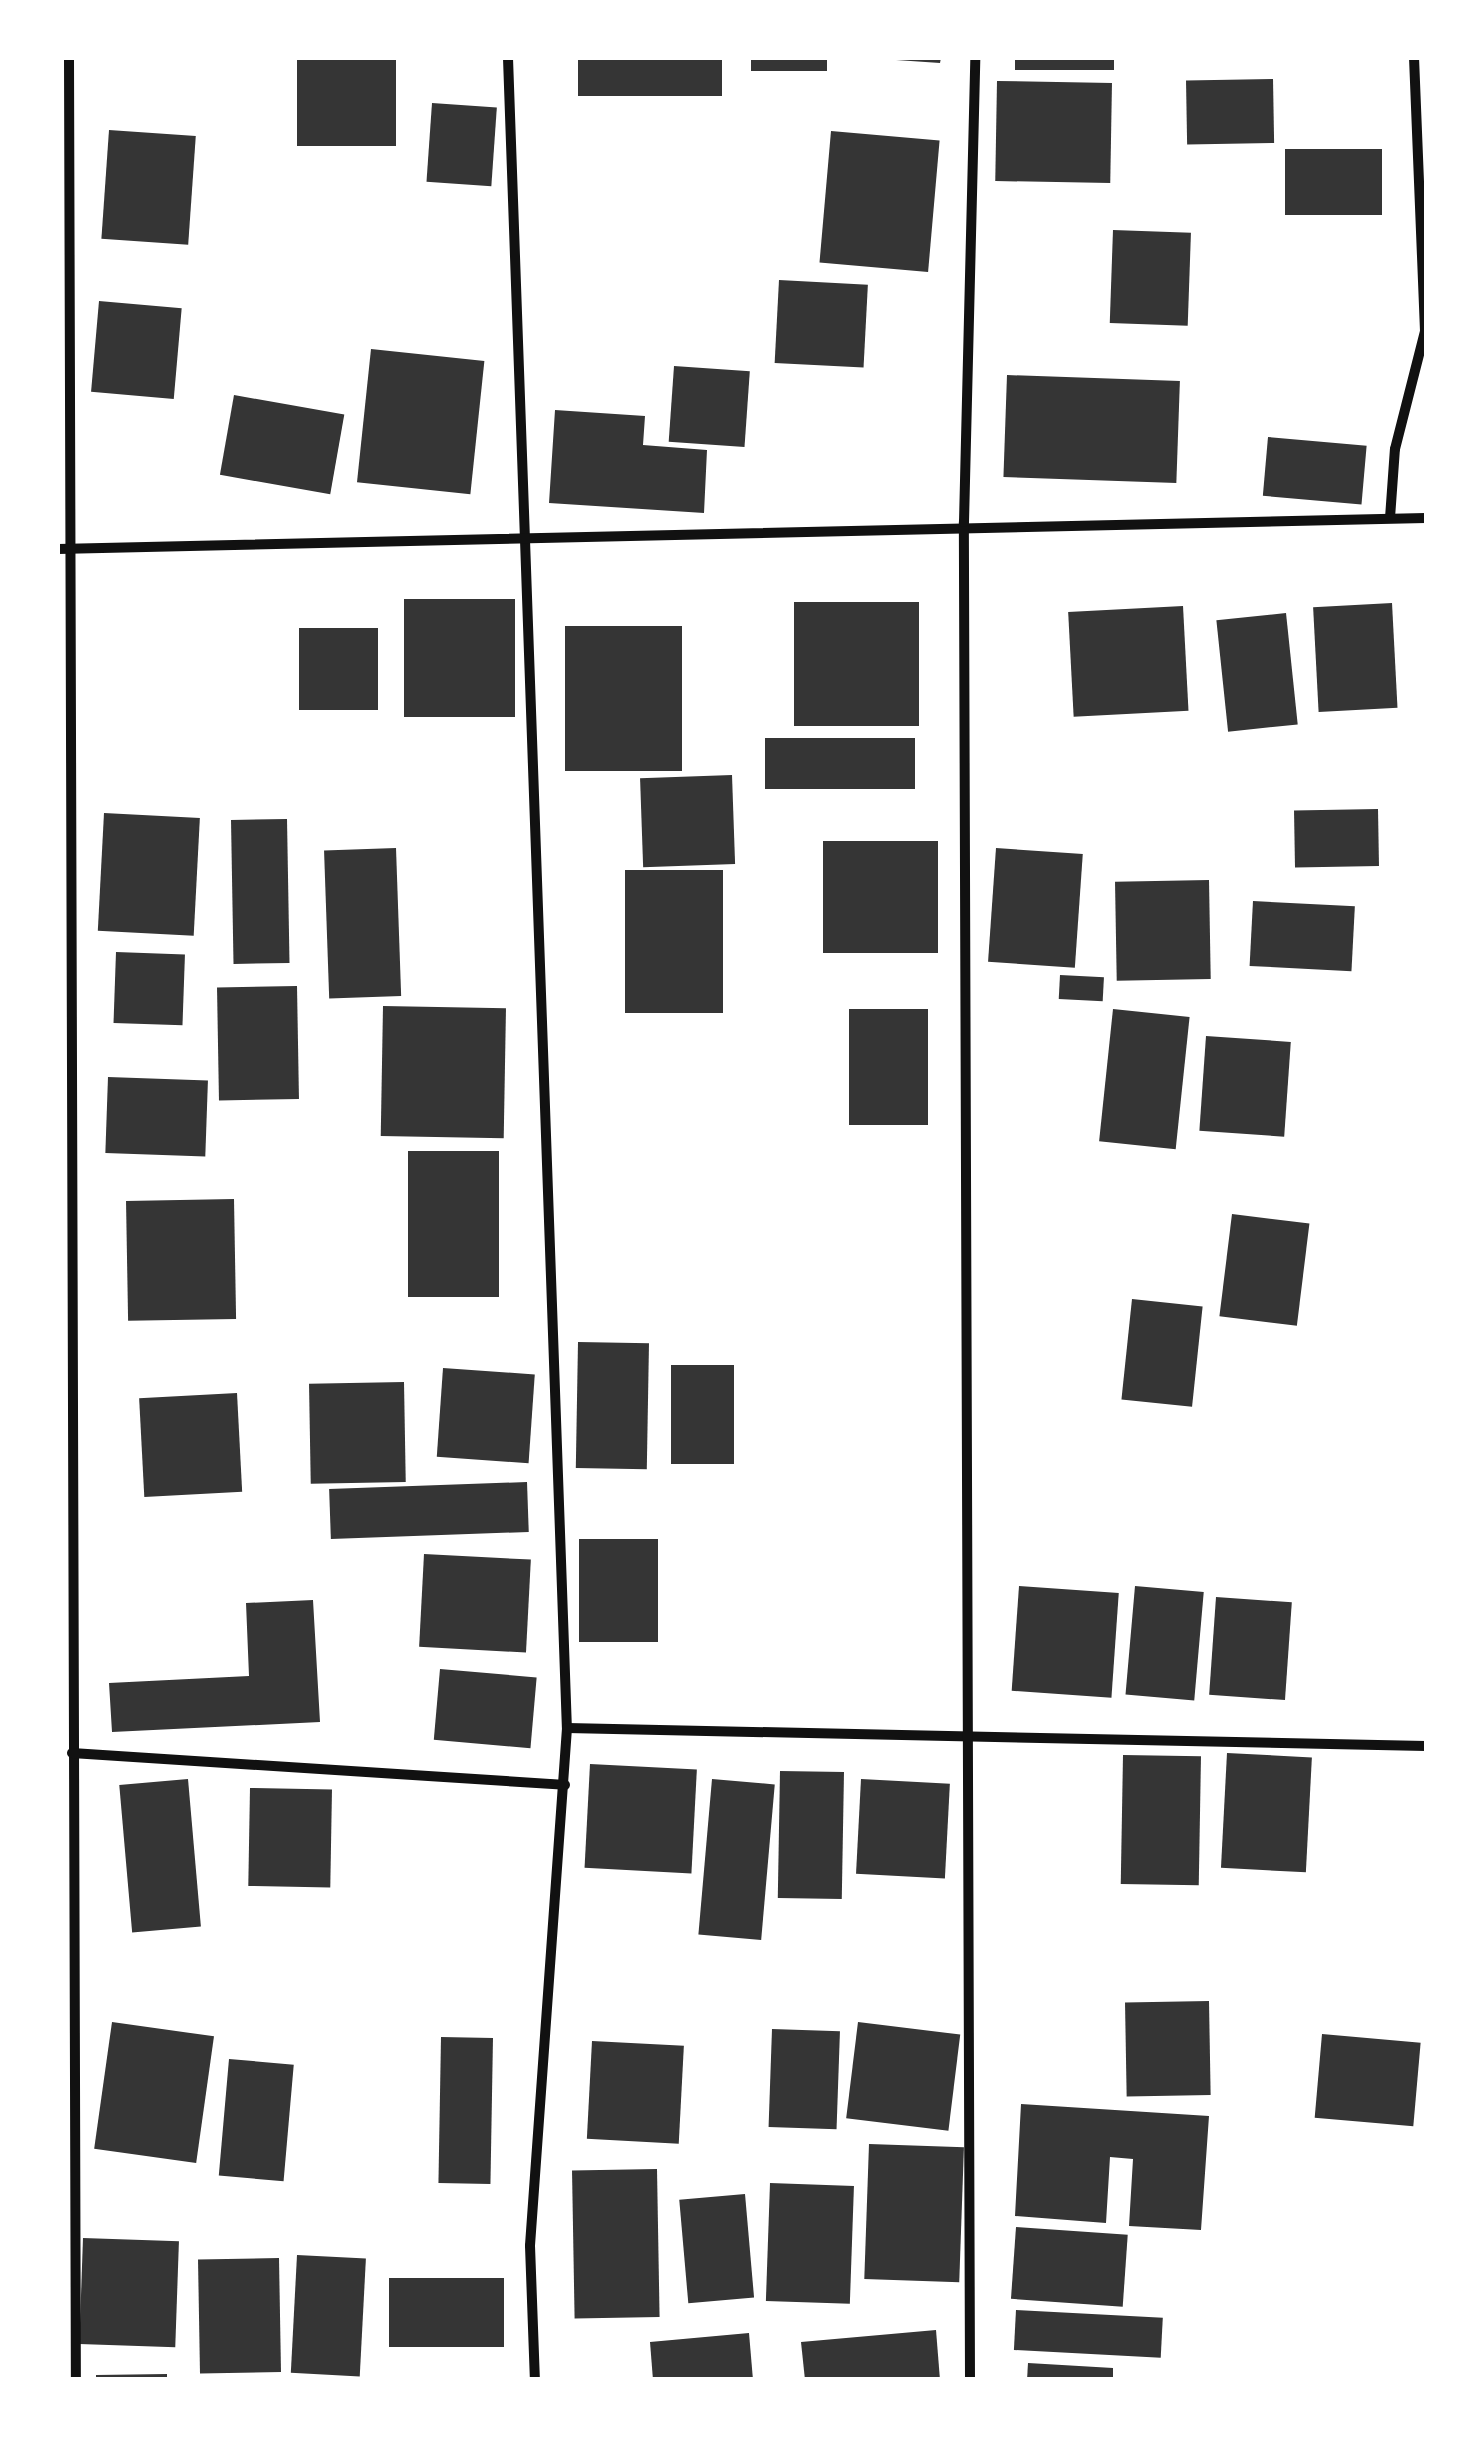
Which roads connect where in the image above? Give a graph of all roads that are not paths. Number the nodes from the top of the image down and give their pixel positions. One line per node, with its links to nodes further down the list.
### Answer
1 (69, 58): 9 (street)
2 (508, 58): 8 (street)
3 (975, 58): 7 (street)
4 (1414, 58): 5 (street)
5 (1390, 518): 6 (street); 7 (street)
6 (1426, 518)
7 (964, 522): 8 (street); 11 (street)
8 (528, 539): 9 (street); 10 (street)
9 (61, 549): 13 (street)
10 (567, 1728): 11 (street); 14 (street)
11 (967, 1734): 12 (street); 17 (street)
12 (1426, 1746)
13 (72, 1753): 14 (street); 15 (street)
14 (565, 1784): 16 (street)
15 (76, 2380)
16 (534, 2380)
17 (970, 2380)

